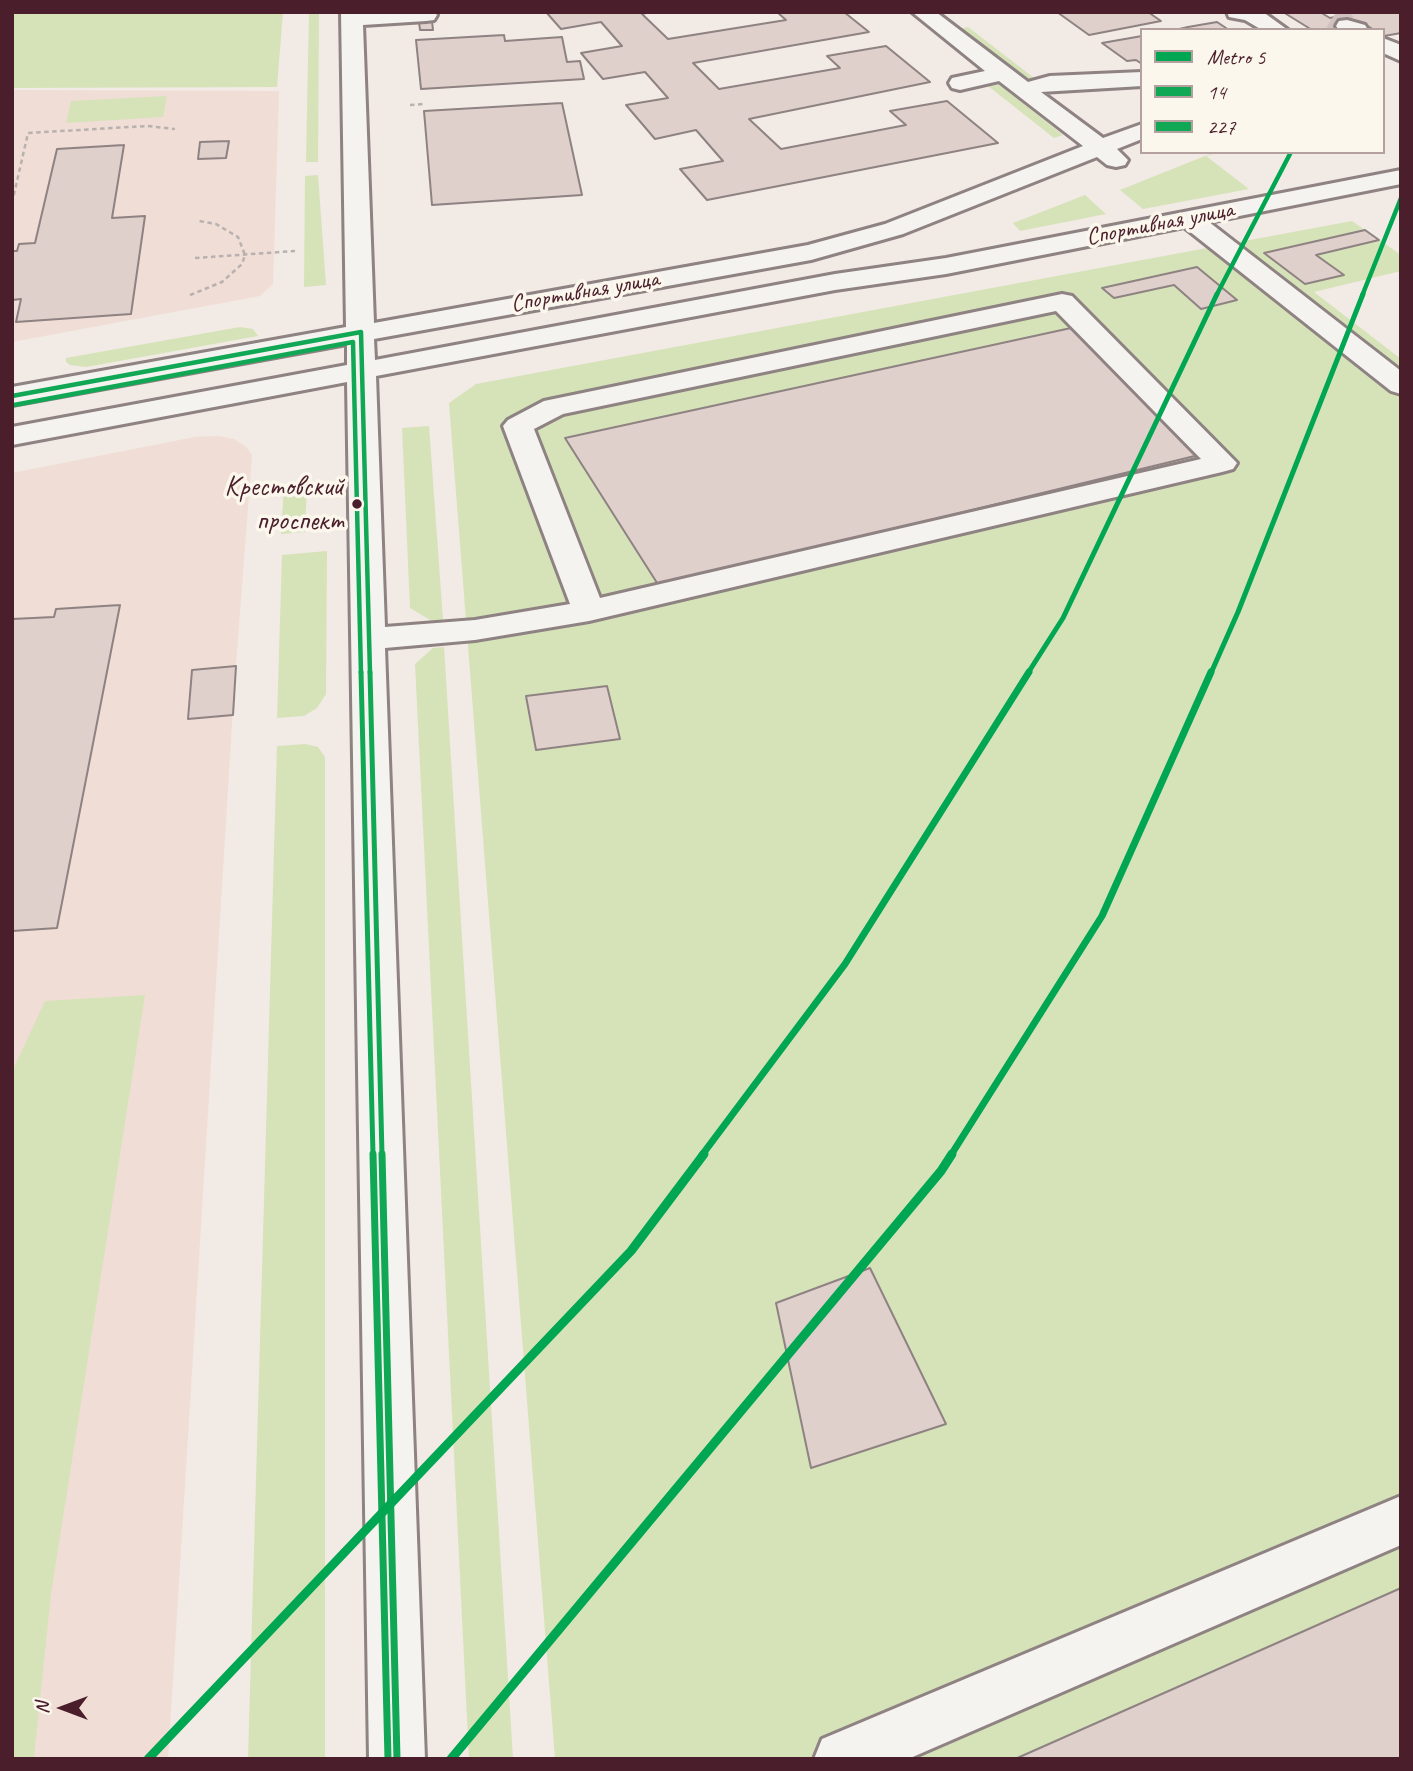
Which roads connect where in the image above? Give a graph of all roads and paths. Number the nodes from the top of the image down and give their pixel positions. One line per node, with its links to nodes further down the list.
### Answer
1 (1237, 12): 5 (street)
2 (426, 15): 3 (street)
3 (352, 16): 31 (street)
4 (939, 23): 8 (street)
5 (1274, 28)
6 (1385, 45): 7 (street)
7 (1401, 55)
8 (1002, 74): 10 (street); 11 (street)
9 (1140, 79): 11 (street)
10 (960, 83)
11 (1022, 90): 16 (street)
12 (423, 104): 13 (path)
13 (410, 105)
14 (175, 130): 20 (path)
15 (1140, 132): 16 (street, Спортивная улица)
16 (1098, 148): 18 (street); 31 (street, Спортивная улица)
17 (1144, 154): 18 (street, Спортивная улица)
18 (1121, 163): 21 (street, Спортивная улица)
19 (1401, 177): 23 (street, Спортивная улица)
20 (13, 197): 22 (path)
21 (1042, 197)
22 (12, 203)
23 (1189, 219): 29 (street, Спортивная улица); 32 (street)
24 (200, 220): 27 (path)
25 (934, 242): 29 (street, Спортивная улица)
26 (295, 251): 27 (path)
27 (245, 255): 28 (path); 30 (path)
28 (195, 258)
29 (835, 282): 31 (street, Спортивная улица)
30 (190, 295)
31 (362, 351): 33 (street, Спортивная улица); 34 (street, Спортивная улица); 36 (street)
32 (1401, 385)
33 (12, 396)
34 (12, 436)
35 (589, 611): 35 (street); 36 (street)
36 (369, 639): 38 (street)
37 (1401, 1520): 39 (street)
38 (397, 1759)
39 (842, 1759)

